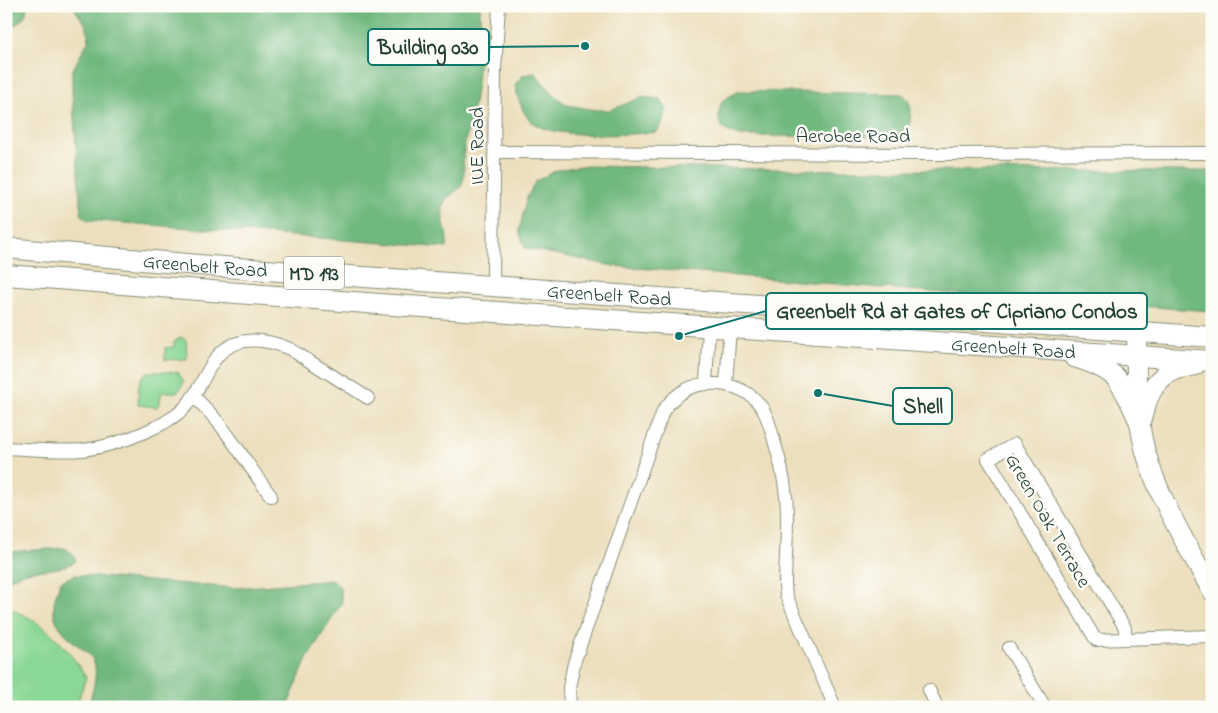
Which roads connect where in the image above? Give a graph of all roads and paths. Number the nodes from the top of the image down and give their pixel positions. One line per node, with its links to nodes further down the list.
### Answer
1 (499, 6): 2 (street, IUE Road)
2 (495, 152): 3 (street, Aerobee Road); 6 (street, IUE Road)
3 (1212, 153)
4 (6, 248): 6 (main road, Greenbelt Road / MD 193)
5 (6, 275): 7 (main road, Greenbelt Road / MD 193)
6 (493, 286): 9 (main road, Greenbelt Road / MD 193)
7 (709, 327): 8 (main road, Greenbelt Road / MD 193); 14 (street)
8 (730, 328): 11 (main road, Greenbelt Road / MD 193); 15 (street)
9 (1138, 332): 10 (main road, Greenbelt Road / MD 193); 12 (street)
10 (1212, 337)
11 (1052, 350): 12 (main road, Greenbelt Road / MD 193); 18 (main road)
12 (1136, 355): 13 (main road, Greenbelt Road / MD 193); 18 (street)
13 (1210, 361): 18 (main road)
14 (706, 384): 15 (street); 26 (street)
15 (726, 384): 27 (street)
16 (193, 396): 17 (street); 19 (street); 20 (street)
17 (368, 398)
18 (1140, 422): 21 (street)
19 (6, 448)
20 (271, 496)
21 (1212, 591)
22 (1212, 636): 23 (street, Green Oak Terrace)
23 (1125, 639): 23 (street, Green Oak Terrace)
24 (1009, 648): 29 (street)
25 (929, 690): 28 (street)
26 (570, 707)
27 (835, 707)
28 (937, 707)
29 (1045, 707)

